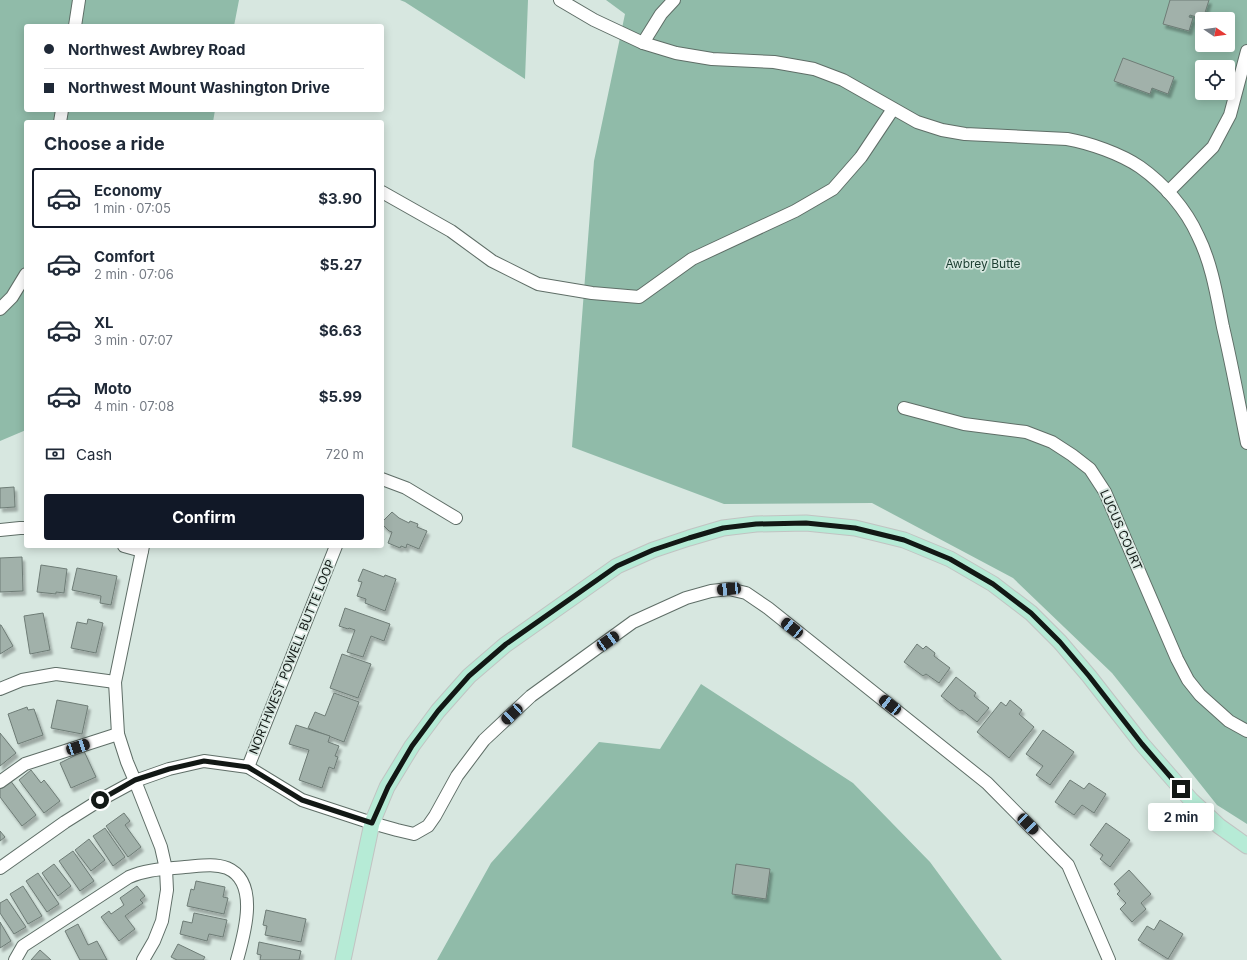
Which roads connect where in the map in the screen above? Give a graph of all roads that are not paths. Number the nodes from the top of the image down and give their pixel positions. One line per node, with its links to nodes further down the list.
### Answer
1 (79, 0): 4 (street)
2 (560, 0): 5 (street)
3 (674, 0): 5 (street)
4 (75, 24)
5 (643, 43): 7 (street)
6 (1247, 51): 8 (street)
7 (893, 109): 8 (street); 9 (street)
8 (1168, 192): 13 (street)
9 (384, 193)
10 (24, 277): 11 (street)
11 (0, 309)
12 (904, 408): 22 (street, LUCUS COURT)
13 (1247, 443)
14 (384, 480): 15 (street)
15 (456, 518)
16 (24, 528): 17 (street)
17 (0, 530)
18 (142, 548): 20 (street)
19 (335, 548): 24 (street, NORTHWEST POWELL BUTTE LOOP)
20 (115, 682): 21 (street); 23 (street)
21 (0, 689)
22 (1247, 731)
23 (118, 734): 25 (street); 26 (street)
24 (248, 767): 25 (street); 27 (street)
25 (135, 780): 29 (street); 30 (street)
26 (0, 782)
27 (372, 823): 28 (main road); 34 (main road); 35 (street)
28 (1247, 846)
29 (0, 868)
30 (166, 869): 31 (street); 32 (street); 33 (street)
31 (14, 960)
32 (143, 960)
33 (237, 960)
34 (343, 960)
35 (1109, 960)

